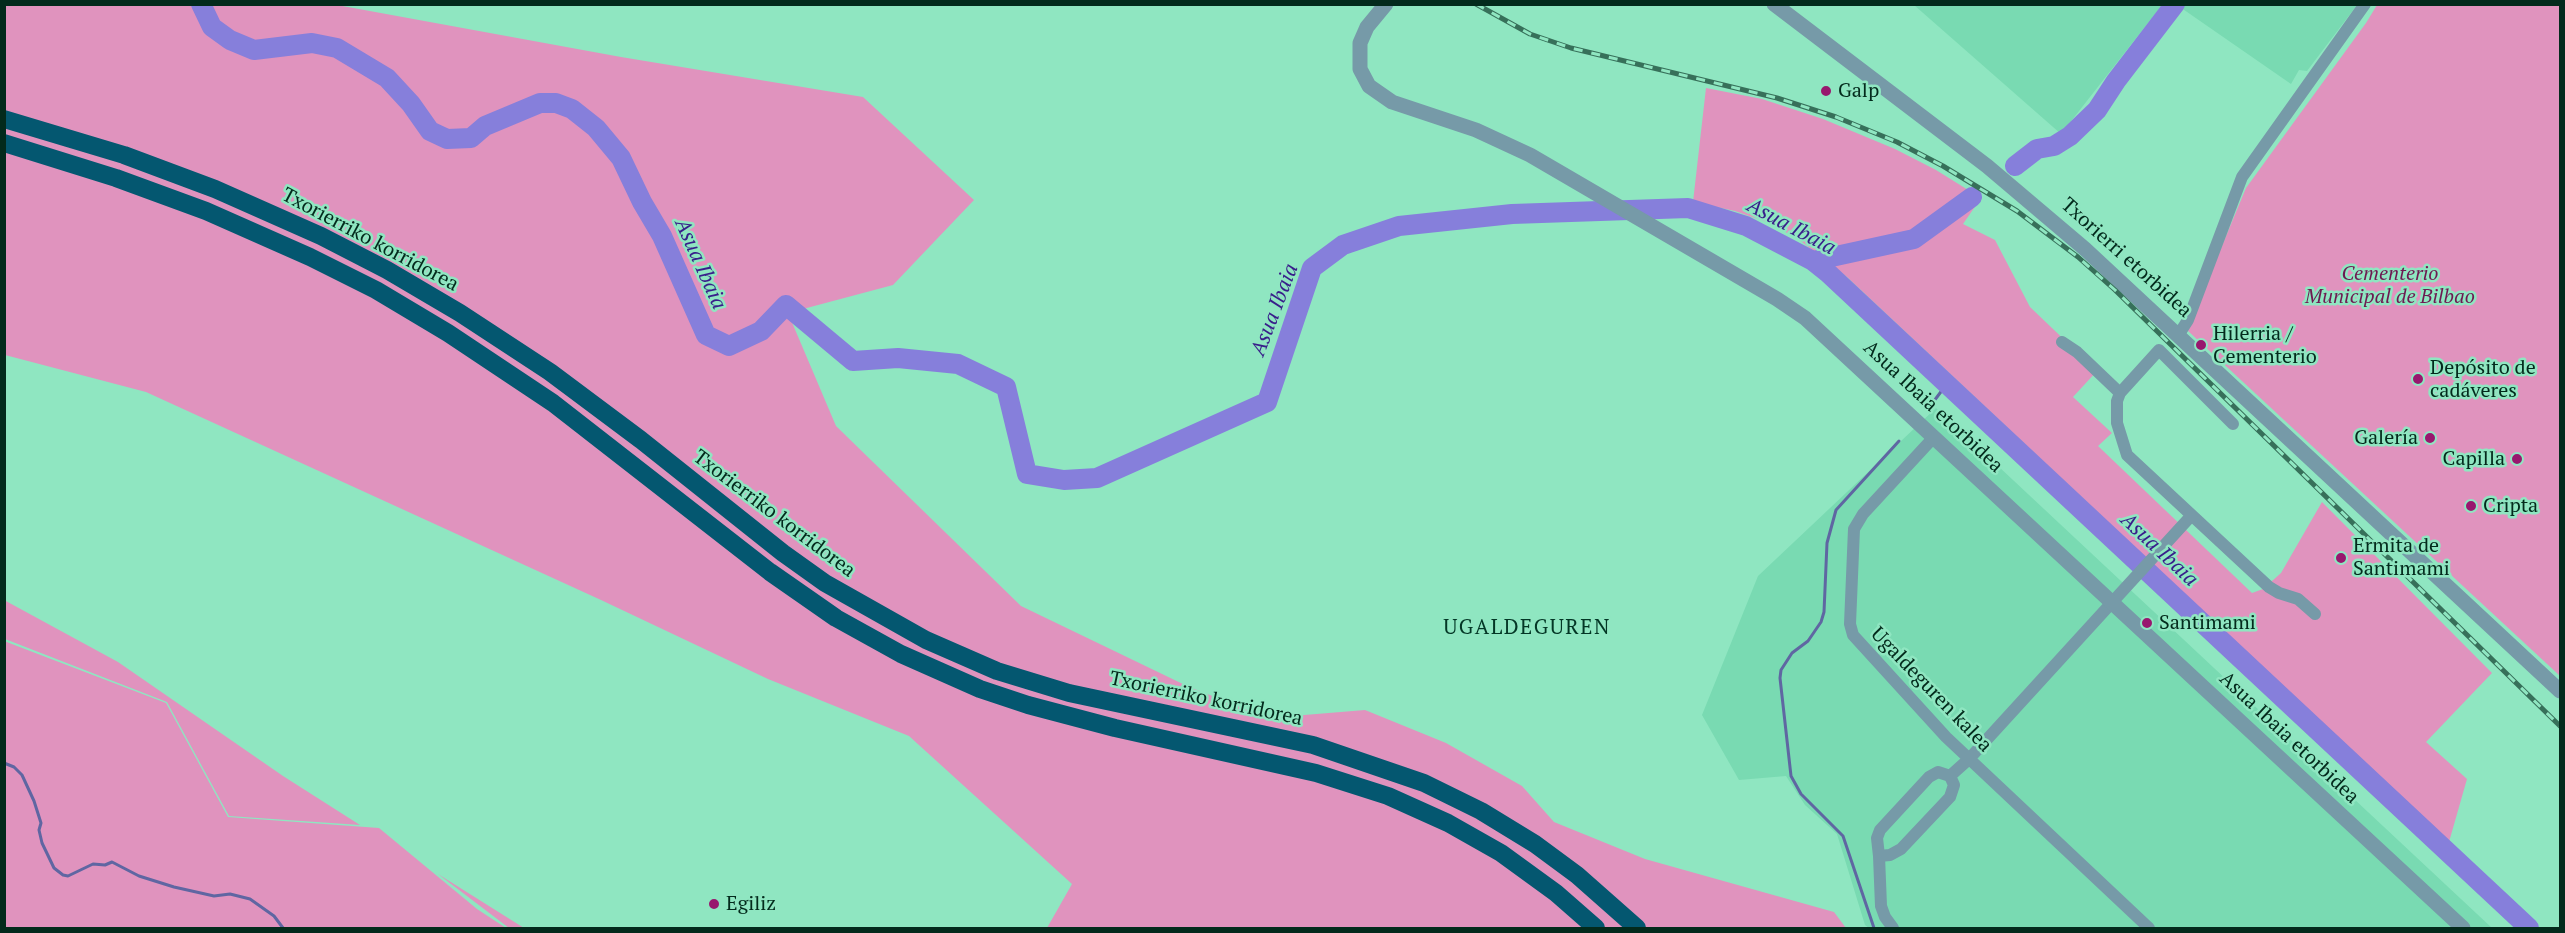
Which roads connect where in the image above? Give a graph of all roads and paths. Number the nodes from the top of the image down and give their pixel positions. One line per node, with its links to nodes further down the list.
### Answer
1 (1386, 4): 10 (street, Asua Ibaia etorbidea)
2 (1774, 4): 6 (street, Txorierri etorbidea)
3 (2365, 4): 6 (street)
4 (4, 119): 19 (highway, Txorierriko korridorea)
5 (4, 143): 18 (highway)
6 (2180, 334): 14 (street, Txorierri etorbidea)
7 (2062, 342): 8 (street)
8 (2120, 393): 9 (street); 11 (street)
9 (2233, 424)
10 (1934, 437): 12 (street, Asua Ibaia etorbidea); 15 (street, Ugaldeguren kalea)
11 (2191, 516): 12 (street); 13 (street)
12 (2112, 602): 15 (street); 22 (street, Asua Ibaia etorbidea)
13 (2315, 614)
14 (2560, 691)
15 (1968, 759): 16 (street); 21 (street, Ugaldeguren kalea)
16 (1950, 776): 17 (street); 17 (street)
17 (1879, 856): 20 (street)
18 (1596, 928)
19 (1636, 928)
20 (1893, 928)
21 (2149, 928)
22 (2463, 928)

